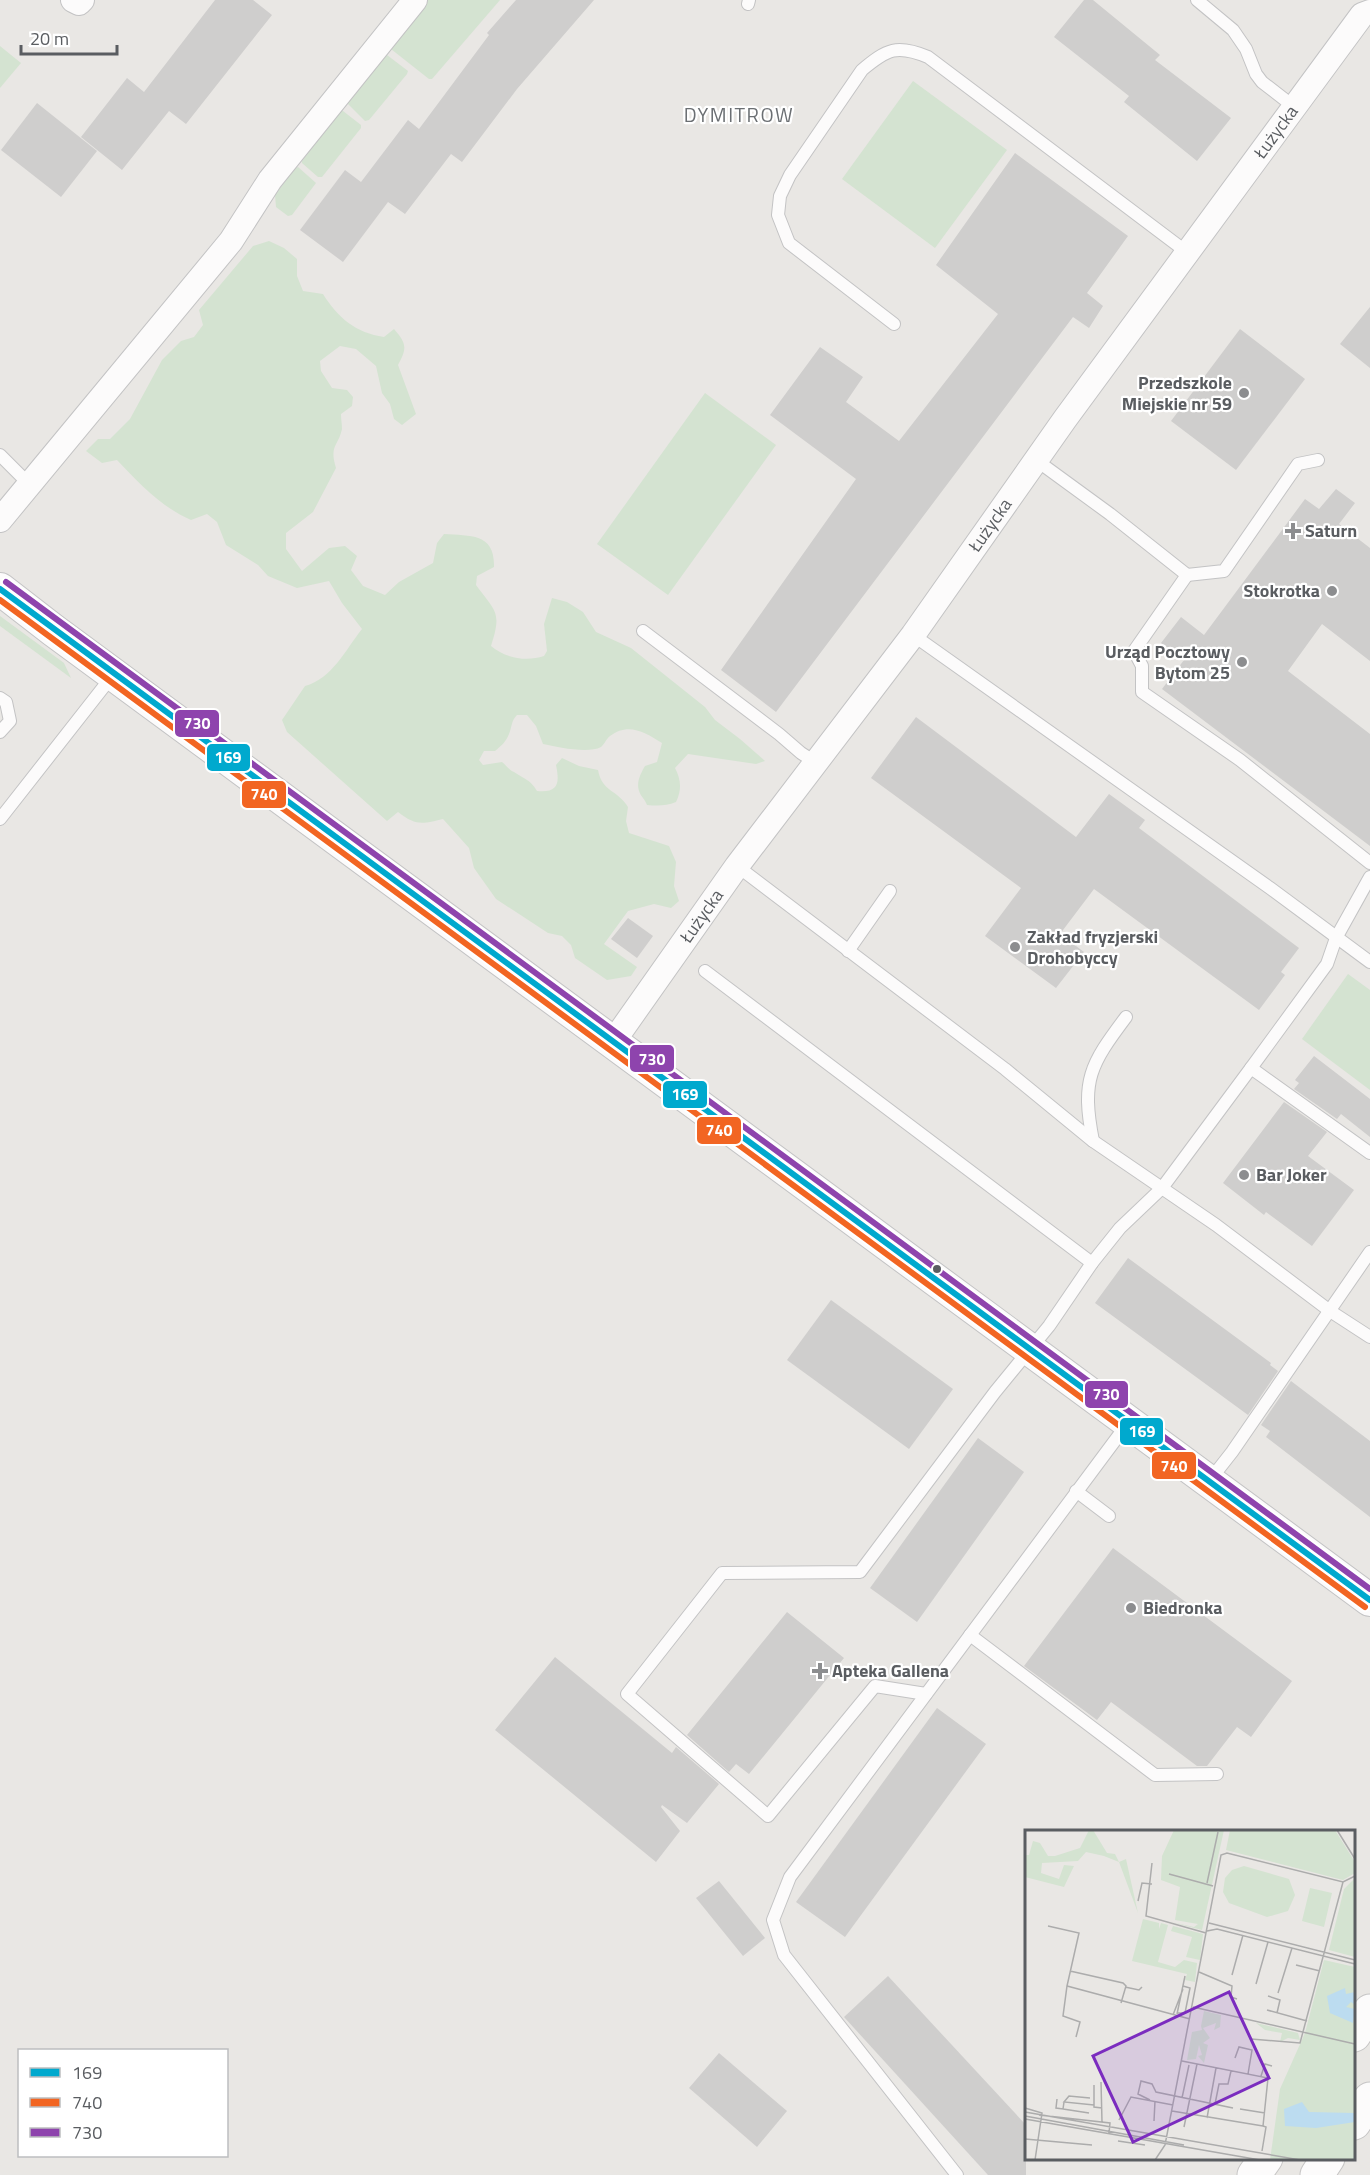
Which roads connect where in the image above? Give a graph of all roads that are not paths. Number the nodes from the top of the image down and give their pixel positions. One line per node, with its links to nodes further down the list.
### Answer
1 (74, 0): 2 (street)
2 (82, 0)
3 (415, 0): 12 (street)
4 (1197, 0): 6 (lane)
5 (1370, 12): 6 (street, Łużycka)
6 (1293, 106): 7 (street, Łużycka)
7 (1188, 253): 8 (lane); 10 (street, Łużycka)
8 (894, 324)
9 (0, 455): 12 (lane)
10 (1036, 460): 14 (lane); 17 (street, Łużycka)
11 (1318, 460): 14 (lane)
12 (29, 484): 13 (street)
13 (0, 520)
14 (1187, 575): 23 (lane)
15 (0, 589): 18 (street)
16 (643, 631): 21 (lane)
17 (913, 635): 21 (street, Łużycka); 27 (lane)
18 (113, 674): 22 (lane); 32 (street)
19 (0, 698): 20 (lane)
20 (0, 732)
21 (815, 762): 24 (street, Łużycka)
22 (0, 819)
23 (1370, 863)
24 (737, 866): 28 (lane); 32 (street, Łużycka)
25 (1370, 877): 27 (lane)
26 (890, 891): 28 (lane)
27 (1336, 938): 29 (lane); 33 (lane)
28 (848, 951): 34 (lane)
29 (1370, 962)
30 (705, 971): 38 (lane)
31 (1126, 1017): 34 (lane)
32 (613, 1042): 41 (street)
33 (1251, 1068): 35 (lane); 36 (lane)
34 (1093, 1141): 36 (lane)
35 (1370, 1153)
36 (1162, 1188): 38 (lane); 39 (lane)
37 (1370, 1252): 39 (lane)
38 (1092, 1263): 41 (lane)
39 (1330, 1311): 40 (lane); 43 (lane)
40 (1370, 1337)
41 (1030, 1349): 42 (street); 48 (lane)
42 (1128, 1422): 43 (street); 44 (lane)
43 (1209, 1481): 46 (street)
44 (1076, 1491): 45 (lane); 47 (lane)
45 (1109, 1516)
46 (1370, 1600)
47 (970, 1635): 48 (lane); 49 (lane)
48 (926, 1694): 56 (lane)
49 (1217, 1774)
50 (1370, 2011): 51 (main road)
51 (1355, 2032)
52 (1370, 2099): 53 (main road)
53 (1355, 2120)
54 (1265, 2160): 57 (main road)
55 (1328, 2160): 58 (main road)
56 (957, 2175)
57 (1254, 2175)
58 (1317, 2175)

